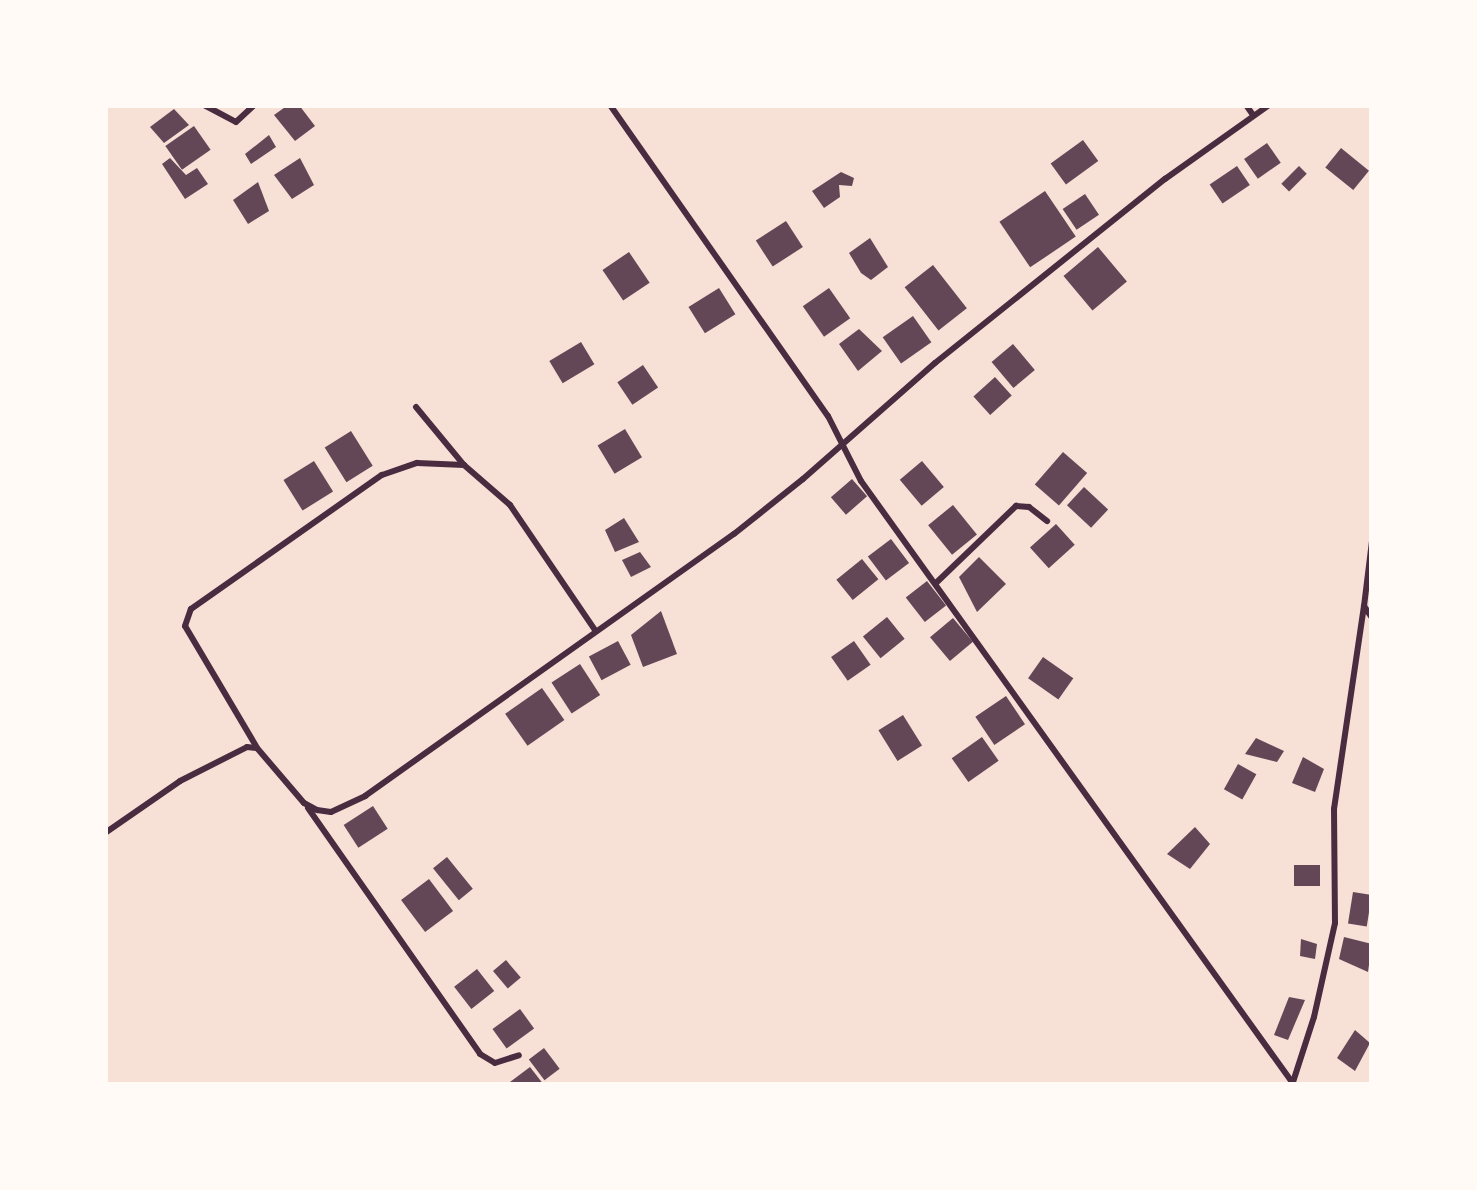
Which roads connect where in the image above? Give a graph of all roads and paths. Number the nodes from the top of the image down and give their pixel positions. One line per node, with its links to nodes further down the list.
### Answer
1 (204, 105): 2 (street)
2 (254, 105)
3 (610, 105): 8 (street)
4 (1246, 105): 6 (street)
5 (1269, 105): 6 (street)
6 (1253, 116): 8 (street)
7 (416, 407): 9 (street)
8 (842, 445): 12 (street); 15 (street)
9 (464, 465): 15 (street); 16 (street)
10 (1047, 521): 12 (street)
11 (1372, 542): 13 (street)
12 (936, 582): 20 (street)
13 (1364, 606): 14 (street); 20 (street)
14 (1372, 618)
15 (596, 630): 17 (street)
16 (257, 748): 17 (street); 18 (street)
17 (304, 803): 19 (street)
18 (105, 833)
19 (518, 1055)
20 (1294, 1084)

